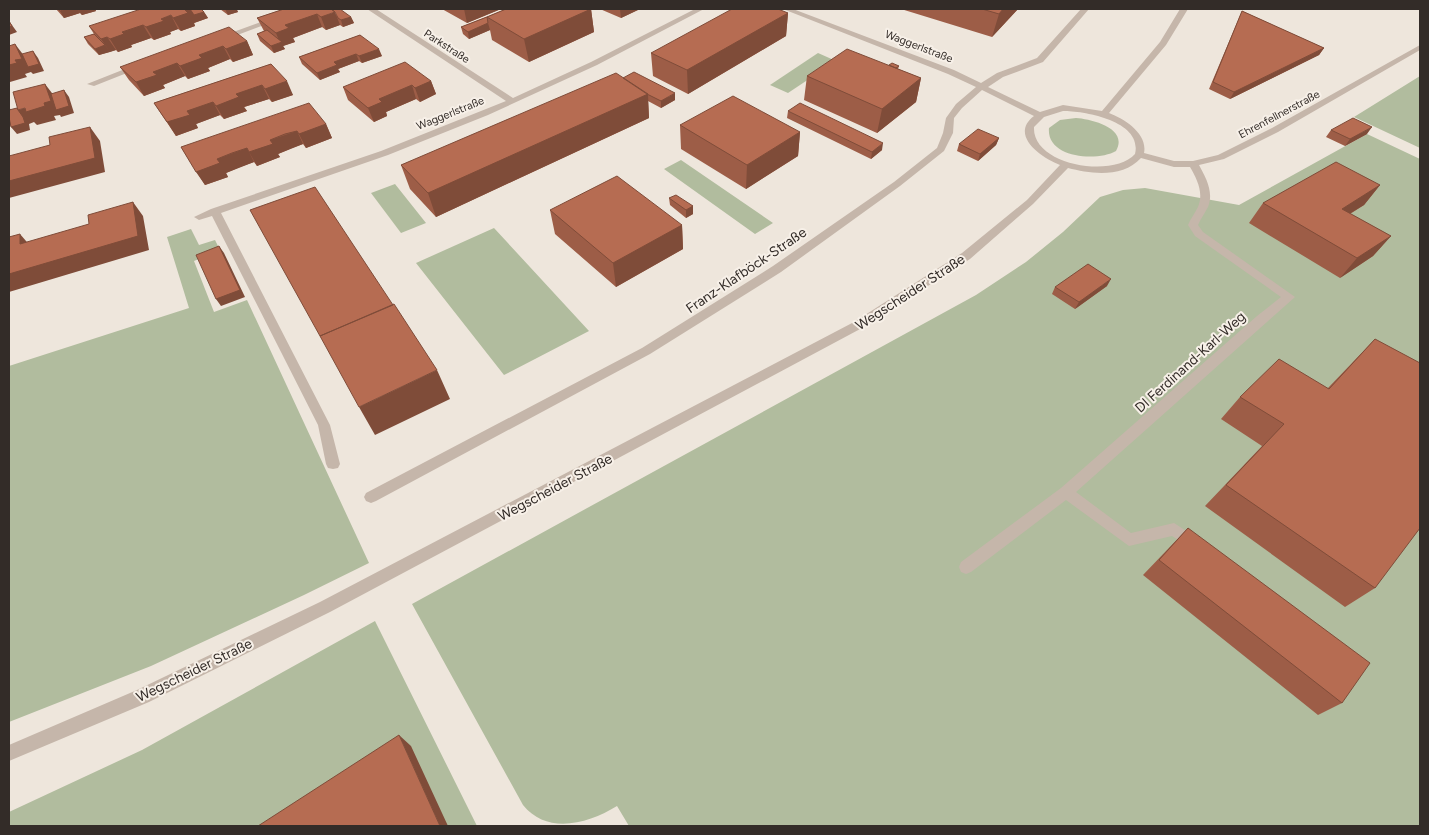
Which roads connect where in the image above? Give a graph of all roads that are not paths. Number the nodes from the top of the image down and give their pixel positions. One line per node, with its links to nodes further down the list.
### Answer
1 (303, 9): 7 (street)
2 (371, 9): 12 (street, Parkstraße)
3 (700, 9): 12 (street, Waggerlstraße)
4 (787, 9): 11 (street, Waggerlstraße)
5 (1085, 9): 11 (street, Franz-Klafböck-Straße)
6 (1184, 9): 13 (street)
7 (210, 42)
8 (1420, 47): 17 (street, Ehrenfellnerstraße)
9 (146, 65): 10 (street)
10 (91, 84)
11 (981, 87): 14 (street, Waggerlstraße); 22 (street, Franz-Klafböck-Straße)
12 (512, 101): 18 (street, Waggerlstraße)
13 (1104, 114): 14 (street); 15 (street)
14 (1039, 115): 16 (street)
15 (1139, 155): 16 (street); 17 (street, Ehrenfellnerstraße)
16 (1066, 164): 25 (street, Wegscheider Straße)
17 (1194, 164): 21 (street, DI Ferdinand-Karl-Weg)
18 (215, 211): 19 (street, Waggerlstraße); 20 (street)
19 (200, 217)
20 (334, 464)
21 (1066, 492): 23 (street); 24 (street, DI Ferdinand-Karl-Weg)
22 (371, 497)
23 (1205, 552)
24 (966, 568)
25 (9, 753)

